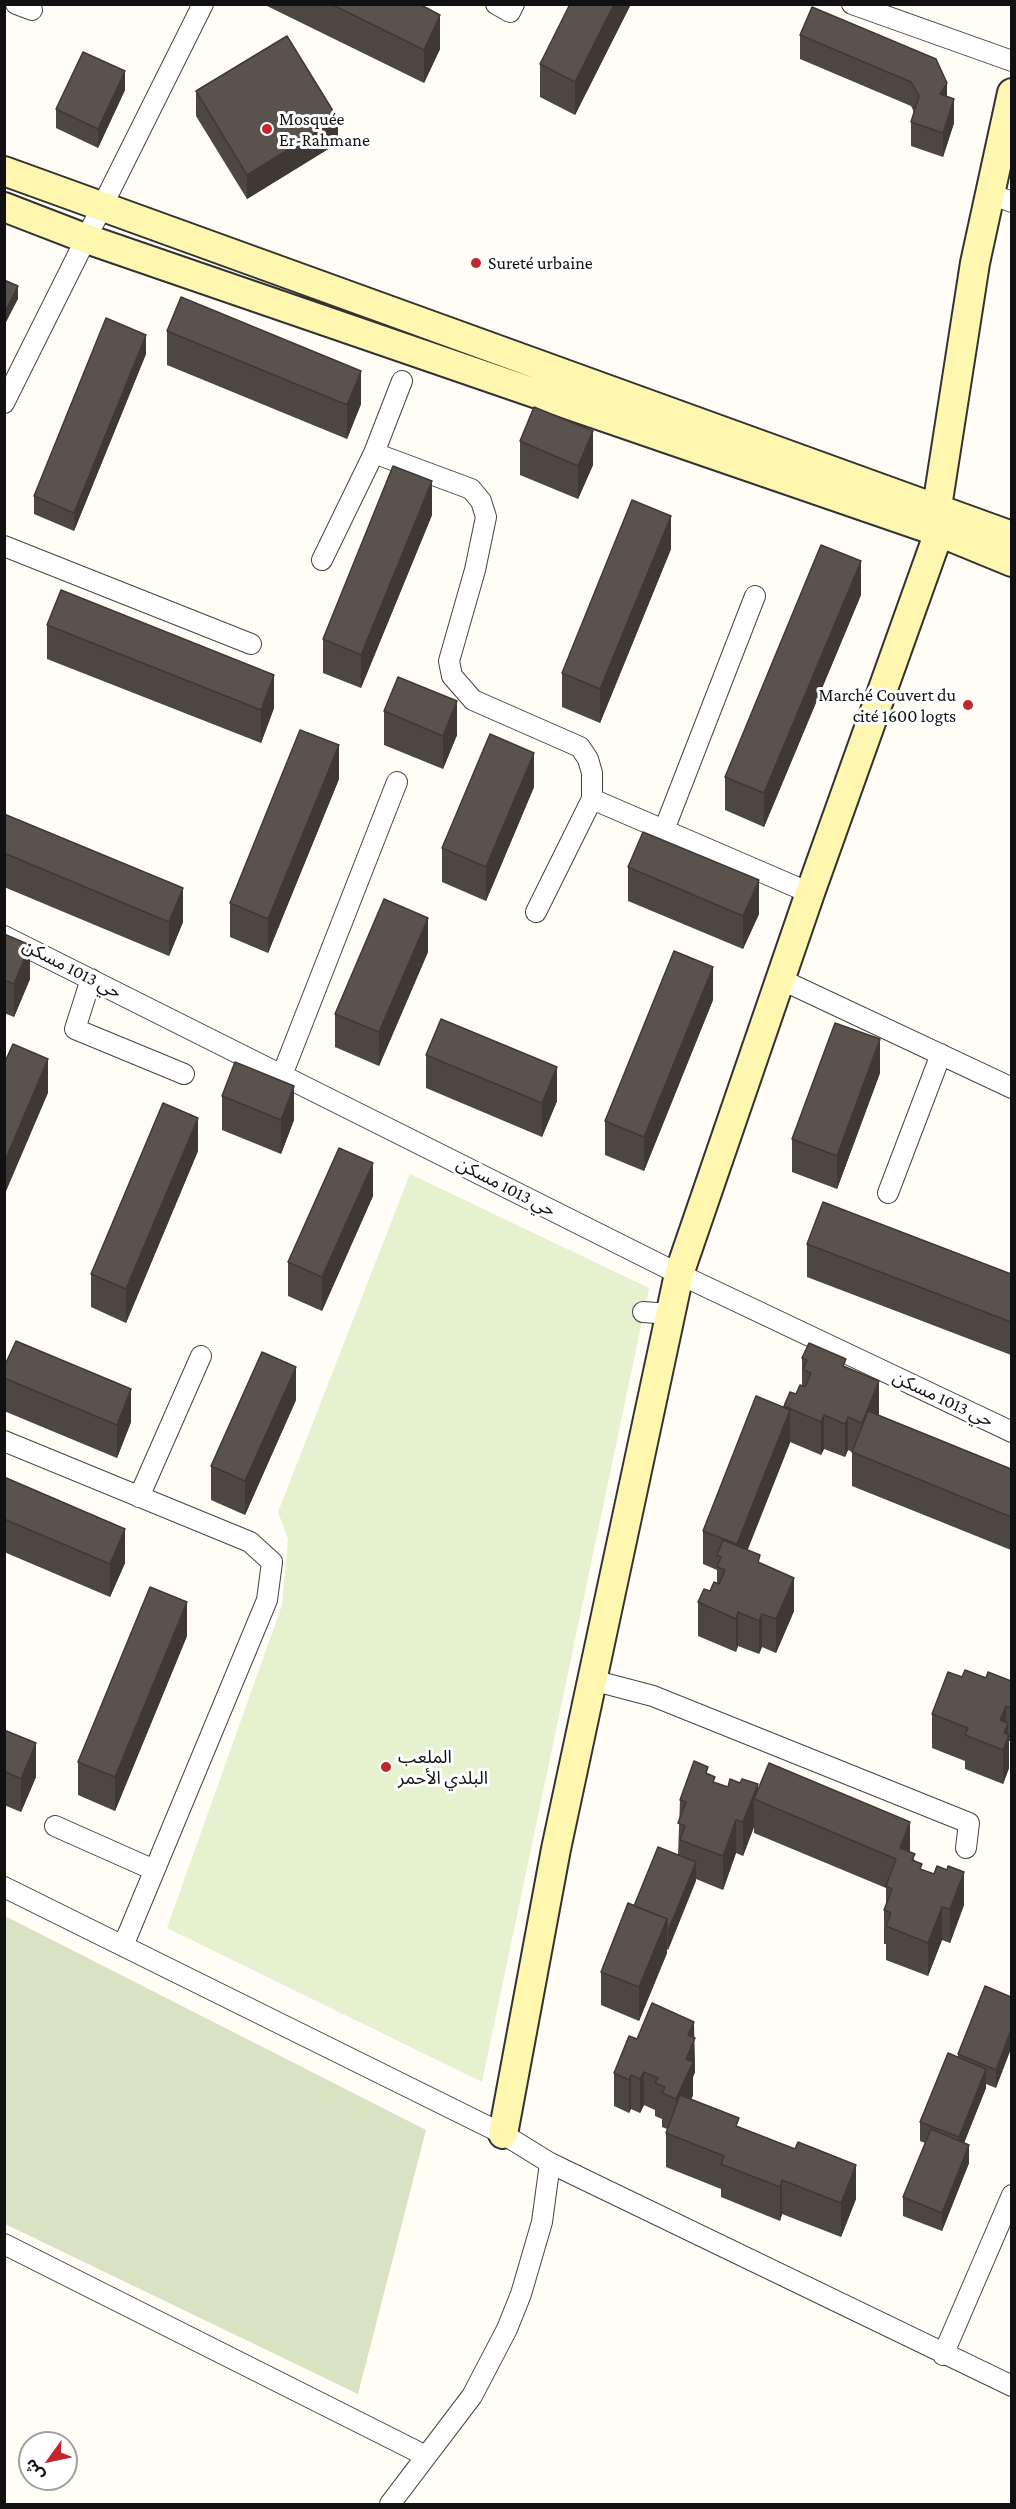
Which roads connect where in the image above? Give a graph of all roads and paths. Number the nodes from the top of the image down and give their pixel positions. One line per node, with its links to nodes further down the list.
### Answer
1 (203, 4): 10 (street)
2 (496, 4): 3 (street)
3 (513, 4)
4 (852, 4): 5 (street)
5 (1011, 61)
6 (1011, 93): 8 (main road)
7 (4, 171): 10 (main road)
8 (1001, 198): 16 (main road)
9 (4, 207): 11 (main road)
10 (102, 208): 11 (street); 16 (main road)
11 (87, 239): 12 (street); 16 (main road)
12 (11, 374): 14 (street)
13 (402, 381): 15 (street)
14 (4, 403)
15 (374, 453): 19 (street); 24 (street)
16 (938, 520): 17 (main road); 20 (main road); 26 (main road)
17 (1011, 536)
18 (4, 546): 22 (street)
19 (322, 561)
20 (1011, 562)
21 (755, 596): 25 (street)
22 (251, 644)
23 (398, 782): 33 (street)
24 (592, 799): 25 (street); 27 (street)
25 (664, 830): 26 (street)
26 (810, 893): 30 (main road)
27 (536, 912)
28 (4, 936): 29 (street, حي 1013 مسكن)
29 (92, 979): 32 (street); 33 (street, حي 1013 مسكن)
30 (780, 979): 31 (street); 36 (main road)
31 (941, 1054): 34 (street); 35 (street)
32 (184, 1074)
33 (282, 1075): 36 (street, حي 1013 مسكن)
34 (1011, 1088)
35 (888, 1193)
36 (679, 1274): 38 (street, حي 1013 مسكن); 41 (main road)
37 (201, 1356): 40 (street)
38 (1011, 1432)
39 (4, 1441): 40 (street)
40 (139, 1497): 44 (street)
41 (592, 1680): 43 (street); 47 (main road)
42 (55, 1826): 44 (street)
43 (966, 1848)
44 (154, 1870): 46 (street)
45 (4, 1887): 46 (street)
46 (123, 1946): 47 (street)
47 (503, 2134): 48 (street)
48 (550, 2163): 51 (street); 53 (street)
49 (1011, 2195): 51 (street)
50 (4, 2244): 53 (street)
51 (943, 2355): 52 (street)
52 (1011, 2386)
53 (426, 2456): 54 (street)
54 (390, 2505)

